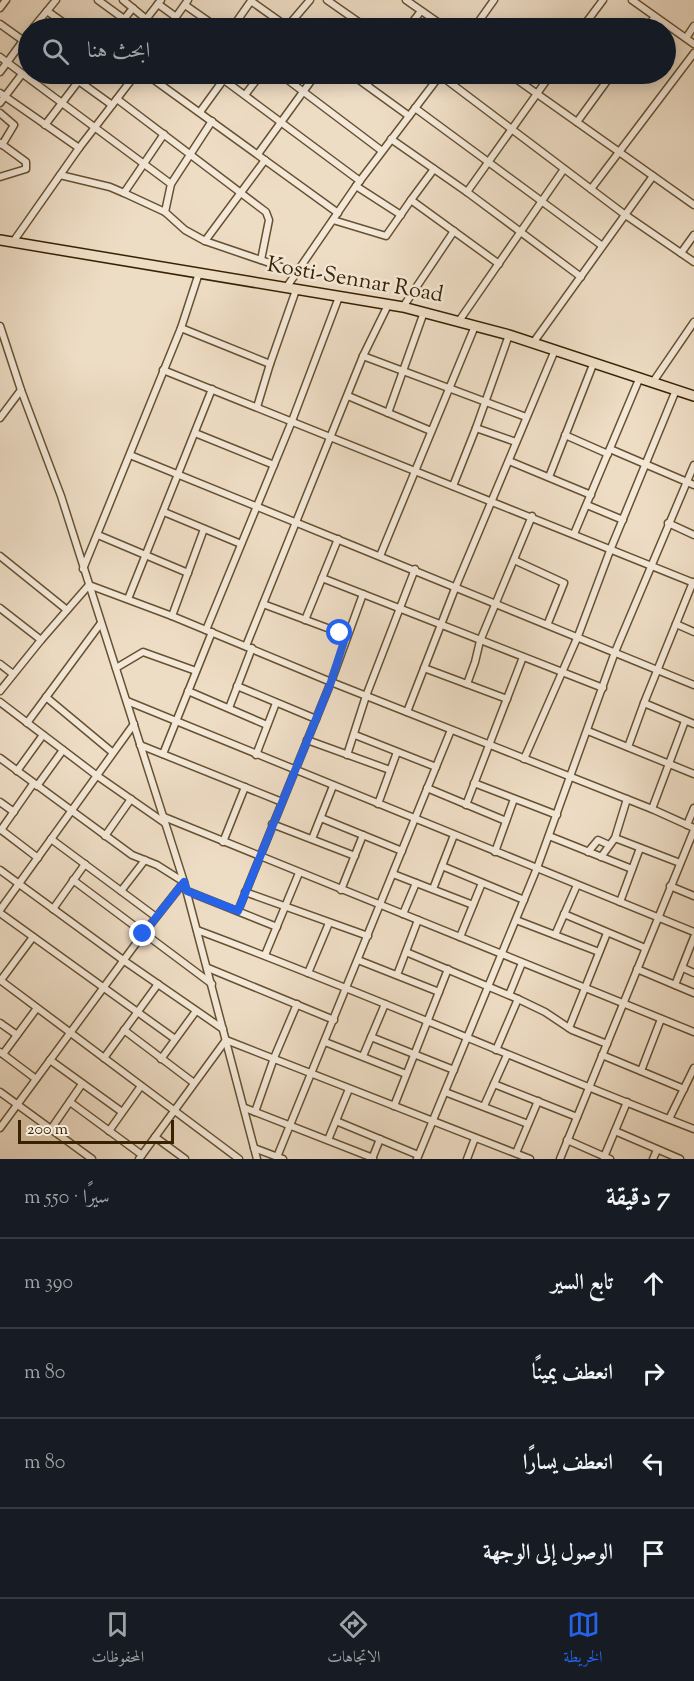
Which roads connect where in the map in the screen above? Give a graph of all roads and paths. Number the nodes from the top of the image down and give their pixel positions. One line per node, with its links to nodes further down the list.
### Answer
1 (6, 0): 14 (street)
2 (56, 0): 17 (street)
3 (98, 0): 22 (street)
4 (123, 0): 15 (street)
5 (310, 0): 28 (street)
6 (327, 0): 29 (street)
7 (406, 0): 16 (street)
8 (494, 0): 32 (street)
9 (603, 0): 33 (street)
10 (632, 0): 18 (street)
11 (252, 1): 26 (street); 27 (street)
12 (160, 2): 19 (street); 24 (street)
13 (187, 2): 19 (street); 25 (street)
14 (0, 8)
15 (133, 8): 23 (street); 24 (street)
16 (421, 10): 30 (street); 31 (street)
17 (47, 11): 20 (street); 21 (street)
18 (655, 16): 34 (street)
19 (176, 17)
20 (41, 18)
21 (57, 18)
22 (123, 18)
23 (125, 18)
24 (147, 18)
25 (204, 18)
26 (239, 18)
27 (275, 18)
28 (296, 18)
29 (353, 18)
30 (415, 18)
31 (432, 18)
32 (481, 18)
33 (590, 18)
34 (658, 18)
35 (0, 24): 38 (street)
36 (694, 26): 39 (street)
37 (676, 31): 39 (street)
38 (18, 37)
39 (686, 38): 40 (street)
40 (694, 44)
41 (18, 51): 44 (street)
42 (694, 53): 47 (street)
43 (0, 57): 44 (street)
44 (7, 62): 45 (street); 46 (street)
45 (18, 71)
46 (0, 72)
47 (676, 77)
48 (18, 78): 68 (street)
49 (36, 84): 72 (street)
50 (76, 84): 72 (street)
51 (84, 84): 73 (street)
52 (128, 84): 70 (street)
53 (160, 84): 75 (street)
54 (220, 84): 75 (street)
55 (231, 84): 69 (street)
56 (253, 84): 69 (street)
57 (294, 84): 66 (street)
58 (308, 84): 66 (street)
59 (433, 84): 74 (street)
60 (454, 84): 83 (street)
61 (524, 84): 67 (street)
62 (544, 84): 67 (street)
63 (605, 84): 79 (street)
64 (671, 84): 89 (street)
65 (367, 85): 77 (street)
66 (303, 91): 80 (street); 88 (street)
67 (537, 93): 79 (street); 83 (street)
68 (2, 95): 71 (street); 81 (street)
69 (245, 95): 80 (street)
70 (117, 99): 73 (street); 84 (street)
71 (0, 103)
72 (62, 103): 81 (street); 82 (street)
73 (112, 105): 82 (street)
74 (415, 108): 77 (street); 93 (street)
75 (200, 112): 78 (street)
76 (0, 113): 86 (street)
77 (409, 116): 85 (street)
78 (212, 121): 90 (street); 91 (street)
79 (577, 122): 89 (street)
80 (280, 123): 91 (street); 101 (street)
81 (45, 125): 87 (street)
82 (94, 128): 87 (street); 94 (street)
83 (511, 129): 93 (street); 96 (street)
84 (164, 134): 90 (street); 94 (street)
85 (391, 139): 88 (street); 95 (street)
86 (1, 144): 99 (street)
87 (79, 148): 97 (street)
88 (382, 151): 101 (street)
89 (619, 152): 98 (street); 102 (street)
90 (191, 153): 100 (street); 103 (street)
91 (258, 154): 92 (street)
92 (266, 160): 103 (street); 110 (street)
93 (488, 161): 104 (street); 107 (street)
94 (144, 163): 100 (street); 105 (street)
95 (434, 169): 104 (street); 106 (street)
96 (564, 169): 102 (street); 107 (street)
97 (60, 175): 105 (street); 119 (street)
98 (653, 176): 108 (street); 111 (street)
99 (0, 177)
100 (171, 184): 109 (street)
101 (358, 184): 110 (street); 112 (street)
102 (591, 189): 111 (street)
103 (242, 192): 118 (street); 122 (street)
104 (467, 192): 115 (street)
105 (124, 193): 109 (street)
106 (411, 200): 112 (street); 114 (street)
107 (541, 201): 115 (street); 120 (street)
108 (694, 205)
109 (165, 212): 118 (street)
110 (338, 213): 113 (street)
111 (624, 214): 120 (street); 121 (street)
112 (401, 215): 113 (street)
113 (333, 220): 125 (street)
114 (454, 231): 124 (street); 131 (street)
115 (522, 232): 124 (street); 127 (street)
116 (694, 235): 121 (street)
117 (0, 240): 119 (highway, Kosti-Sennar Road)
118 (205, 241): 122 (street)
119 (13, 242): 126 (highway, Kosti-Sennar Road)
120 (601, 245): 127 (street)
121 (681, 253): 123 (street)
122 (261, 260): 125 (street)
123 (694, 262)
124 (499, 264): 133 (street)
125 (296, 272): 128 (street)
126 (200, 273): 128 (highway, Kosti-Sennar Road); 137 (street)
127 (581, 277): 139 (street)
128 (291, 289): 129 (highway, Kosti-Sennar Road); 145 (street)
129 (339, 297): 130 (highway, Kosti-Sennar Road); 161 (street)
130 (388, 304): 131 (highway, Kosti-Sennar Road); 143 (street)
131 (403, 307): 132 (highway, Kosti-Sennar Road)
132 (424, 312): 133 (highway, Kosti-Sennar Road); 147 (street)
133 (459, 321): 136 (highway, Kosti-Sennar Road)
134 (694, 322): 149 (street)
135 (0, 326): 140 (street)
136 (475, 326): 138 (highway, Kosti-Sennar Road); 150 (street)
137 (181, 328): 145 (street); 146 (street)
138 (509, 335): 139 (highway, Kosti-Sennar Road); 156 (street)
139 (533, 343): 141 (highway, Kosti-Sennar Road)
140 (7, 347): 142 (street); 152 (street)
141 (555, 350): 144 (highway, Kosti-Sennar Road); 159 (street)
142 (0, 356)
143 (363, 356): 147 (street); 154 (street)
144 (594, 362): 148 (highway, Kosti-Sennar Road); 165 (street)
145 (270, 364): 157 (street)
146 (164, 370): 151 (street); 169 (street)
147 (403, 370): 150 (street); 158 (street)
148 (640, 377): 149 (highway, Kosti-Sennar Road); 168 (street)
149 (653, 382): 153 (highway, Kosti-Sennar Road)
150 (450, 387): 156 (street); 163 (street)
151 (212, 389): 157 (street); 164 (street)
152 (21, 390): 160 (street); 201 (street)
153 (676, 390): 155 (highway, Kosti-Sennar Road); 171 (street)
154 (348, 396): 158 (street); 166 (street)
155 (694, 396)
156 (486, 400): 159 (street); 162 (street)
157 (257, 407): 161 (street)
158 (388, 413): 163 (street)
159 (526, 417): 167 (street)
160 (0, 418)
161 (292, 421): 166 (street); 172 (street)
162 (476, 428): 167 (street); 179 (street)
163 (431, 431): 174 (street)
164 (195, 433): 172 (street); 175 (street)
165 (565, 435): 168 (street); 176 (street)
166 (332, 436): 174 (street); 187 (street)
167 (516, 442): 170 (street)
168 (609, 452): 171 (street); 180 (street)
169 (130, 455): 175 (street); 191 (street)
170 (509, 461): 176 (street); 181 (street)
171 (646, 464): 177 (street); 186 (street)
172 (274, 465): 183 (street)
173 (694, 465): 177 (street)
174 (414, 470): 179 (street); 198 (street)
175 (178, 474): 183 (street); 184 (street)
176 (549, 477): 180 (street)
177 (687, 482): 178 (street); 188 (street)
178 (694, 485)
179 (453, 486): 181 (street)
180 (591, 495): 182 (street)
181 (491, 501): 185 (street); 207 (street)
182 (587, 505): 186 (street); 190 (street)
183 (256, 507): 187 (street); 194 (street)
184 (164, 512): 189 (street); 196 (street)
185 (532, 516): 190 (street); 199 (street)
186 (622, 520): 195 (street)
187 (297, 522): 193 (street); 211 (street)
188 (668, 523): 192 (street); 200 (street)
189 (204, 529): 194 (street); 203 (street)
190 (574, 534): 195 (street)
191 (98, 535): 196 (street); 201 (street)
192 (694, 535)
193 (338, 539): 198 (street); 204 (street)
194 (241, 544): 221 (street)
195 (611, 548): 200 (street); 224 (street)
196 (146, 555): 203 (street); 209 (street)
197 (0, 556): 214 (street)
198 (380, 556): 202 (street)
199 (514, 560): 210 (street); 218 (street)
200 (651, 565): 205 (street); 228 (street)
201 (83, 569): 206 (street)
202 (414, 569): 207 (street); 213 (street)
203 (188, 573): 215 (street)
204 (322, 578): 208 (street); 216 (street)
205 (694, 582): 219 (street)
206 (89, 585): 209 (street); 214 (street); 217 (street)
207 (456, 586): 210 (street); 220 (street)
208 (363, 594): 213 (street); 223 (street)
209 (128, 599): 215 (street)
210 (496, 602): 218 (street); 226 (street)
211 (263, 604): 216 (street); 227 (street)
212 (0, 608): 225 (street)
213 (399, 609): 220 (street); 244 (street)
214 (67, 610): 225 (street)
215 (172, 616): 221 (street)
216 (305, 620): 223 (street)
217 (101, 623): 231 (street); 245 (street)
218 (548, 623): 224 (street)
219 (676, 624): 222 (street); 233 (street)
220 (440, 625): 226 (street); 232 (street)
221 (209, 631): 227 (street); 234 (street)
222 (694, 632)
223 (346, 635): 237 (street)
224 (578, 636): 228 (street); 235 (street)
225 (41, 640): 236 (street)
226 (480, 641): 229 (street); 238 (street)
227 (249, 647): 237 (street); 240 (street)
228 (615, 652): 233 (street); 241 (street)
229 (523, 657): 235 (street); 246 (street)
230 (0, 664): 236 (street)
231 (116, 668): 234 (street); 247 (street)
232 (424, 668): 238 (street); 252 (street)
233 (658, 669): 239 (street); 250 (street)
234 (196, 671): 243 (street)
235 (562, 672): 241 (street); 275 (street)
236 (13, 674): 242 (street)
237 (331, 682): 244 (street); 253 (street)
238 (467, 684): 246 (street)
239 (694, 684)
240 (237, 686): 249 (street); 251 (street)
241 (603, 688): 261 (street)
242 (0, 691)
243 (188, 692): 251 (street); 255 (street)
244 (366, 696): 252 (street); 263 (street)
245 (46, 697): 256 (street); 269 (street)
246 (507, 699): 266 (street)
247 (127, 701): 255 (street); 257 (street)
248 (0, 702): 256 (street)
249 (276, 703): 253 (street); 259 (street)
250 (644, 703): 254 (street); 267 (street)
251 (229, 708): 259 (street)
252 (407, 712): 260 (street)
253 (316, 719): 264 (street)
254 (685, 721): 258 (street); 276 (street)
255 (175, 722): 271 (street); 272 (street)
256 (27, 723): 262 (street)
257 (134, 724): 265 (street); 269 (street)
258 (694, 724)
259 (267, 725): 272 (street)
260 (451, 729): 266 (street); 277 (street)
261 (588, 731): 267 (street); 283 (street)
262 (43, 735): 268 (street); 280 (street)
263 (355, 735): 270 (street); 273 (street)
264 (307, 740): 273 (street); 278 (street)
265 (140, 745): 271 (street); 303 (street)
266 (489, 745): 275 (street); 284 (street)
267 (627, 747): 276 (street)
268 (63, 750): 282 (street); 285 (street)
269 (112, 752): 282 (street)
270 (397, 752): 277 (street); 279 (street)
271 (163, 754): 287 (street)
272 (256, 755): 278 (street)
273 (347, 755): 279 (street)
274 (0, 758): 280 (street)
275 (524, 759): 283 (street)
276 (668, 764): 281 (street); 297 (street)
277 (436, 767): 288 (street)
278 (294, 770): 286 (street); 293 (street)
279 (390, 770): 294 (street)
280 (17, 771): 285 (street)
281 (694, 774)
282 (96, 775): 289 (street); 298 (street)
283 (570, 778): 291 (street); 300 (street)
284 (474, 783): 290 (street); 295 (street)
285 (35, 785): 298 (street); 299 (street)
286 (333, 786): 294 (street); 301 (street)
287 (245, 787): 293 (street); 315 (street)
288 (428, 789): 295 (street); 302 (street)
289 (131, 799): 303 (street); 310 (street)
290 (514, 799): 300 (street); 304 (street)
291 (627, 799): 297 (street); 313 (street)
292 (0, 802): 299 (street)
293 (282, 802): 305 (street)
294 (378, 804): 302 (street)
295 (466, 804): 304 (street)
296 (694, 808): 306 (street)
297 (652, 809): 306 (street)
298 (70, 811): 310 (street); 312 (street)
299 (14, 812): 307 (street)
300 (556, 815): 311 (street)
301 (321, 818): 308 (street); 314 (street)
302 (415, 819): 309 (street); 318 (street)
303 (164, 820): 315 (street); 335 (street)
304 (506, 821): 319 (street)
305 (272, 824): 314 (street); 322 (street)
306 (692, 827): 326 (street)
307 (1, 830): 324 (street)
308 (363, 835): 318 (street); 321 (street)
309 (454, 835): 319 (street); 328 (street)
310 (105, 836): 325 (street)
311 (549, 836): 320 (street); 329 (street)
312 (51, 838): 324 (street); 327 (street)
313 (615, 838): 316 (street); 317 (street)
314 (312, 839): 321 (street)
315 (223, 842): 322 (street)
316 (609, 845): 320 (street); 323 (street)
317 (640, 848): 326 (street); 330 (street)
318 (402, 851): 333 (street)
319 (495, 852): 329 (street)
320 (588, 852): 323 (street)
321 (355, 856): 342 (street)
322 (259, 857): 332 (street); 345 (street)
323 (601, 857): 330 (street)
324 (38, 858): 338 (street)
325 (145, 860): 335 (street); 343 (street)
326 (680, 863): 340 (street)
327 (85, 864): 334 (street); 343 (street)
328 (442, 866): 337 (street); 341 (street)
329 (537, 868): 339 (street); 347 (street)
330 (632, 869): 348 (street)
331 (0, 870): 338 (street)
332 (299, 873): 342 (street); 351 (street)
333 (393, 874): 336 (street); 349 (street)
334 (73, 880): 352 (street); 366 (street)
335 (184, 882): 344 (street); 357 (street)
336 (416, 883): 341 (street); 355 (street)
337 (482, 883): 347 (street); 350 (street)
338 (19, 884): 352 (street); 353 (street)
339 (577, 885): 348 (street); 356 (street)
340 (669, 886): 346 (street); 358 (street)
341 (433, 889): 350 (street)
342 (342, 890): 349 (street)
343 (121, 891): 357 (street)
344 (187, 891): 354 (street); 363 (street)
345 (245, 892): 351 (street); 354 (street)
346 (694, 896)
347 (524, 900): 360 (street)
348 (620, 902): 358 (street)
349 (381, 905): 355 (street); 368 (street)
350 (473, 905): 370 (street)
351 (285, 908): 361 (street); 362 (street)
352 (53, 909): 377 (street)
353 (0, 911): 369 (street)
354 (238, 911): 362 (street)
355 (403, 914): 359 (street)
356 (564, 914): 365 (street); 367 (street)
357 (156, 917): 366 (street)
358 (657, 917): 364 (street); 372 (street)
359 (418, 920): 370 (street); 373 (street)
360 (516, 920): 367 (street); 375 (street)
361 (329, 923): 368 (street); 384 (street)
362 (277, 927): 376 (street)
363 (197, 930): 376 (street); 380 (street)
364 (694, 932)
365 (607, 933): 372 (street); 374 (street)
366 (143, 934): 377 (street); 389 (street)
367 (555, 935): 374 (street)
368 (368, 936): 378 (street)
369 (33, 937): 387 (street); 392 (street)
370 (460, 937): 375 (street)
371 (694, 937): 383 (street)
372 (645, 948): 382 (street)
373 (406, 952): 381 (street); 386 (street)
374 (599, 952): 394 (street)
375 (502, 954): 379 (street); 391 (street)
376 (265, 955): 384 (street)
377 (123, 960): 388 (street); 392 (street)
378 (358, 960): 386 (street); 393 (street)
379 (522, 963): 394 (street); 397 (street)
380 (208, 968): 389 (street); 401 (street)
381 (448, 969): 391 (street); 395 (street)
382 (637, 969): 390 (street); 400 (street)
383 (683, 969): 385 (street); 390 (street)
384 (308, 973): 393 (street)
385 (694, 973)
386 (397, 975): 395 (street)
387 (0, 980): 402 (street)
388 (158, 984): 403 (street); 404 (street)
389 (212, 984): 410 (street)
390 (675, 985): 396 (street)
391 (489, 986): 397 (street); 417 (street)
392 (104, 988): 404 (street); 413 (street)
393 (346, 988): 399 (street); 406 (street)
394 (585, 988): 400 (street); 409 (street)
395 (439, 992): 407 (street)
396 (694, 993)
397 (509, 995): 398 (street)
398 (518, 999): 409 (street); 421 (street)
399 (385, 1004): 407 (street); 415 (street)
400 (623, 1004): 405 (street); 420 (street)
401 (297, 1005): 406 (street); 428 (street)
402 (37, 1008): 413 (street); 414 (street)
403 (196, 1011): 410 (street); 416 (street)
404 (138, 1012): 411 (street); 416 (street)
405 (661, 1019): 412 (street); 433 (street)
406 (334, 1020): 419 (street)
407 (427, 1022): 417 (street); 423 (street)
408 (0, 1023): 414 (street)
409 (569, 1028): 420 (street)
410 (223, 1029): 418 (street)
411 (124, 1030): 427 (street); 429 (street)
412 (694, 1032)
413 (71, 1033): 427 (street); 430 (street)
414 (17, 1035): 422 (street)
415 (371, 1037): 423 (street); 426 (street)
416 (175, 1039): 429 (street)
417 (467, 1039): 421 (street); 432 (street)
418 (226, 1040): 428 (street); 437 (street); 452 (street)
419 (325, 1042): 426 (street); 434 (street)
420 (606, 1044): 425 (street)
421 (496, 1050): 424 (street)
422 (2, 1053): 436 (street)
423 (414, 1054): 432 (street); 435 (street)
424 (507, 1054): 439 (street); 441 (street)
425 (602, 1055): 433 (street); 441 (street)
426 (363, 1056): 435 (street)
427 (104, 1058): 440 (street)
428 (274, 1058): 434 (street); 455 (street)
429 (161, 1059): 437 (street)
430 (50, 1060): 436 (street); 438 (street)
431 (694, 1068): 443 (street)
432 (454, 1070): 445 (street)
433 (641, 1071): 443 (street)
434 (311, 1074): 442 (street); 461 (street)
435 (406, 1074): 450 (street)
436 (36, 1079): 449 (street)
437 (194, 1083): 453 (street)
438 (82, 1084): 447 (street); 454 (street)
439 (494, 1084): 446 (street); 451 (street)
440 (141, 1086): 453 (street); 454 (street)
441 (589, 1086): 448 (street); 456 (street)
442 (350, 1089): 450 (street); 458 (street)
443 (684, 1089): 457 (street)
444 (0, 1092): 449 (street)
445 (445, 1092): 451 (street); 459 (street)
446 (538, 1101): 456 (street); 460 (street)
447 (70, 1102): 463 (street); 465 (street)
448 (627, 1102): 457 (street); 466 (street)
449 (17, 1104): 462 (street); 463 (street)
450 (394, 1106): 459 (street)
451 (484, 1106): 460 (street)
452 (244, 1108): 455 (street); 472 (street)
453 (174, 1110): 467 (street); 477 (street)
454 (122, 1112): 465 (street)
455 (255, 1112): 461 (street)
456 (577, 1116): 471 (street)
457 (669, 1119): 464 (street)
458 (336, 1121): 469 (street); 470 (street)
459 (433, 1122): 468 (street); 476 (street)
460 (528, 1124): 474 (street)
461 (290, 1125): 470 (street); 478 (street)
462 (0, 1128)
463 (51, 1129): 481 (street)
464 (694, 1129)
465 (109, 1131): 475 (street)
466 (615, 1131): 473 (street); 480 (street)
467 (155, 1137): 475 (street); 482 (street)
468 (475, 1138): 474 (street); 484 (street)
469 (380, 1139): 476 (street); 479 (street)
470 (328, 1140): 479 (street)
471 (567, 1140): 480 (street); 486 (street)
472 (254, 1148): 478 (street); 483 (street)
473 (657, 1150): 487 (street); 488 (street)
474 (516, 1153): 485 (street)
475 (140, 1157)
476 (418, 1157)
477 (236, 1158)
478 (280, 1158)
479 (373, 1158)
480 (607, 1158)
481 (92, 1159)
482 (185, 1159)
483 (257, 1159)
484 (467, 1159)
485 (530, 1159)
486 (560, 1159)
487 (654, 1159)
488 (680, 1159)

